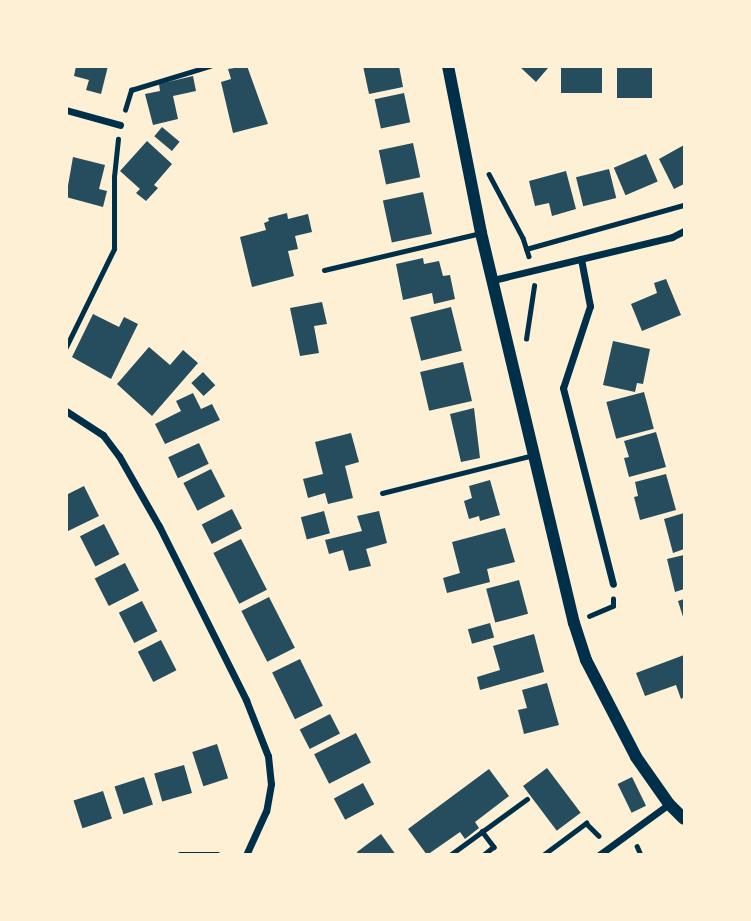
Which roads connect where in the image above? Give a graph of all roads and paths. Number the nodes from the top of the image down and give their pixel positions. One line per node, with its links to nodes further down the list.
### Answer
1 (210, 66): 4 (path)
2 (448, 66): 5 (street)
3 (66, 110): 4 (street)
4 (120, 125): 15 (path)
5 (470, 176): 8 (street); 9 (path)
6 (684, 205): 9 (path)
7 (684, 231): 10 (street)
8 (481, 233): 11 (lane); 13 (street)
9 (527, 249): 12 (path)
10 (581, 259): 12 (street); 19 (street)
11 (324, 270)
12 (533, 270): 13 (street); 14 (path)
13 (493, 279): 14 (street)
14 (507, 343): 17 (street)
15 (66, 347)
16 (66, 411): 28 (street)
17 (533, 455): 18 (lane); 20 (street)
18 (382, 493)
19 (613, 584): 20 (path)
20 (574, 623): 22 (street)
21 (527, 799): 24 (path)
22 (669, 804): 23 (street); 25 (street)
23 (684, 819)
24 (482, 831): 29 (path); 30 (path)
25 (608, 847): 31 (path); 32 (street)
26 (180, 855): 27 (street)
27 (217, 855)
28 (246, 855)
29 (450, 855)
30 (484, 855)
31 (543, 855)
32 (599, 855)

